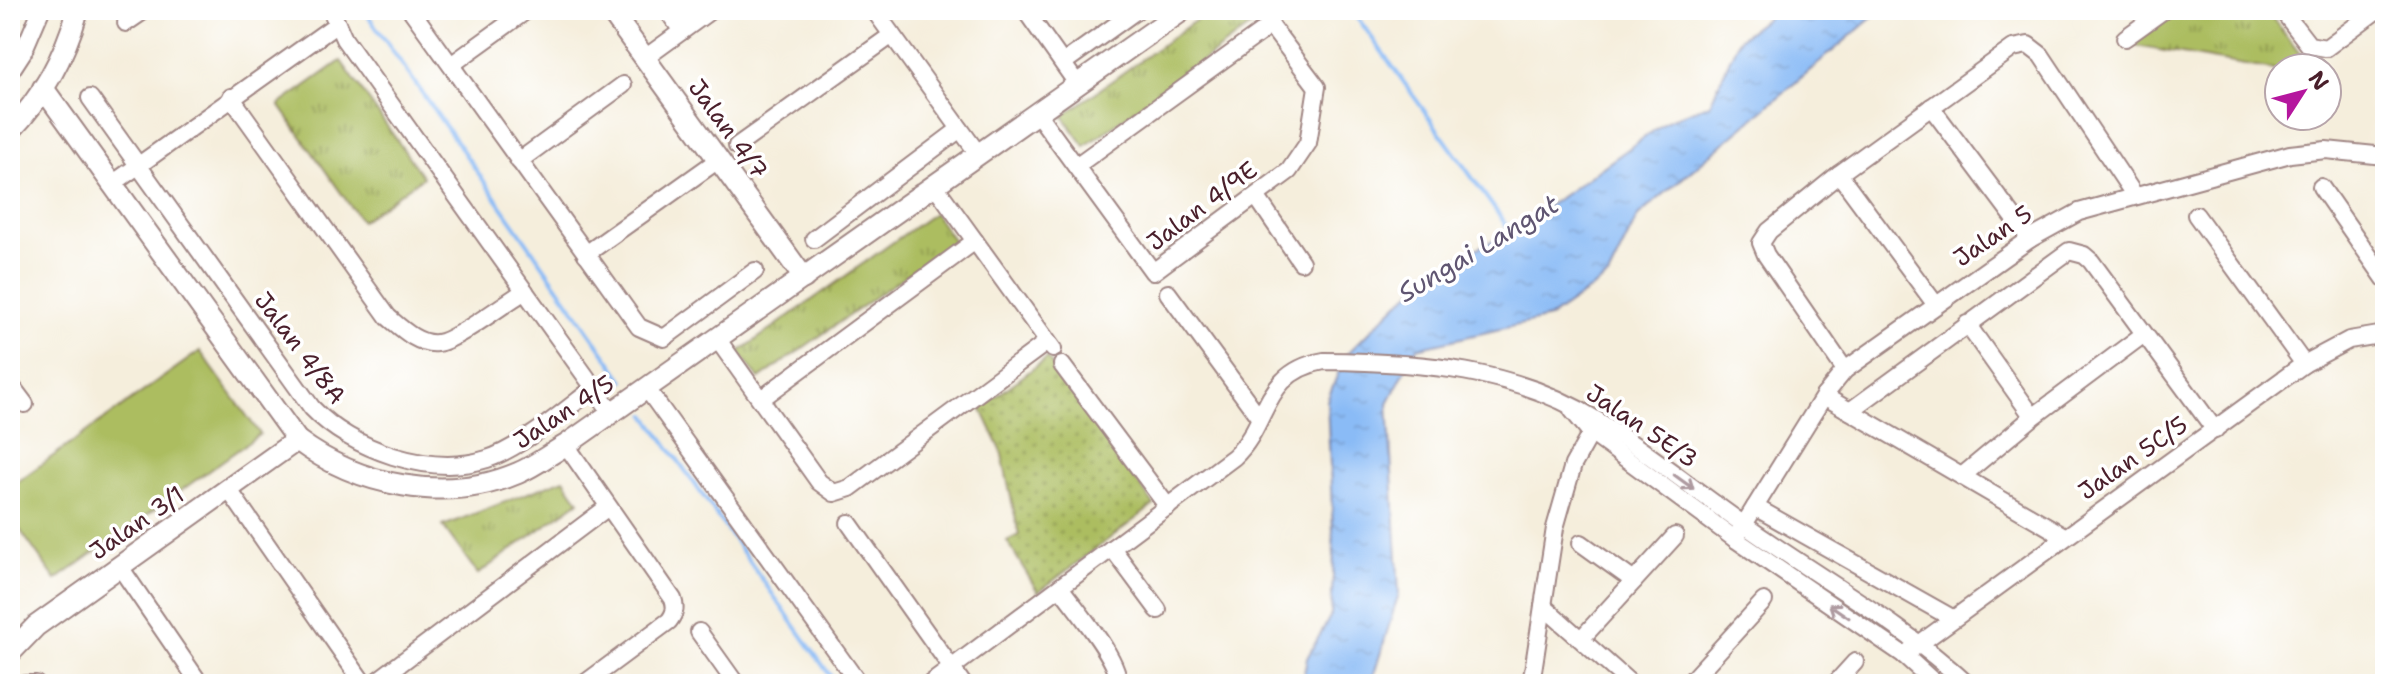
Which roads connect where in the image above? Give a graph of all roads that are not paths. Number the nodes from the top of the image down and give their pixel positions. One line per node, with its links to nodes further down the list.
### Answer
1 (41, 10): 26 (street)
2 (78, 10): 29 (street)
3 (145, 10): 18 (street)
4 (411, 10): 25 (street)
5 (527, 10): 25 (street)
6 (610, 10): 23 (street, Jalan 4/7)
7 (667, 10): 20 (street)
8 (711, 10): 20 (street)
9 (874, 10): 21 (street)
10 (1025, 10): 24 (street)
11 (1137, 10): 24 (street)
12 (1183, 10): 28 (street, Jalan 4/5)
13 (1259, 10): 19 (street, Jalan 4/9E)
14 (2164, 10): 22 (street)
15 (2282, 10): 16 (street)
16 (2377, 10)
17 (334, 17): 30 (street); 58 (street)
18 (126, 23)
19 (1271, 25): 42 (street); 47 (street, Jalan 4/9E)
20 (682, 31): 23 (street)
21 (892, 35): 34 (street); 36 (street)
22 (2125, 38)
23 (645, 58): 39 (street, Jalan 4/7)
24 (1063, 63): 28 (street)
25 (451, 65): 40 (street)
26 (10, 72)
27 (623, 85): 40 (street)
28 (1078, 85): 33 (street, Jalan 4/5)
29 (43, 88): 35 (street); 44 (street, Jalan 4/5)
30 (231, 97): 41 (street); 58 (street)
31 (90, 98): 41 (street, Jalan 4/8A)
32 (1931, 107): 43 (street); 48 (street); 51 (street)
33 (1037, 113): 37 (street, Jalan 4/5); 42 (street, Jalan 4/9E)
34 (960, 129): 37 (street); 50 (street)
35 (10, 131)
36 (737, 146)
37 (979, 155): 45 (street, Jalan 4/5)
38 (2385, 156): 48 (street, Jalan 5)
39 (718, 160): 53 (street); 56 (street, Jalan 4/7)
40 (519, 161): 53 (street)
41 (137, 165): 44 (street); 69 (street, Jalan 4/8A)
42 (1076, 166): 47 (street, Jalan 4/9E)
43 (1839, 174): 60 (street); 67 (street)
44 (111, 185): 82 (street, Jalan 4/5)
45 (936, 187): 52 (street); 56 (street, Jalan 4/5)
46 (2321, 187): 57 (street)
47 (1256, 196): 54 (street)
48 (2135, 196): 51 (street, Jalan 5)
49 (2196, 215): 66 (street)
50 (814, 239)
51 (2030, 239): 60 (street, Jalan 5)
52 (975, 241): 65 (street); 72 (street)
53 (586, 254): 55 (street)
54 (1301, 262)
55 (755, 271)
56 (804, 278): 64 (street, Jalan 4/5)
57 (2385, 279)
58 (525, 291): 69 (street)
59 (1168, 293): 77 (street)
60 (1936, 305): 67 (street, Jalan 5)
61 (1967, 324): 62 (street); 75 (street); 78 (street)
62 (2144, 334): 78 (street); 81 (street)
63 (2385, 334): 66 (street, Jalan 5C/5)
64 (718, 340): 70 (street, Jalan 4/5); 72 (street)
65 (1054, 352): 72 (street); 89 (street)
66 (2304, 364): 81 (street, Jalan 5C/5)
67 (1845, 370): 71 (street, Jalan 5)
68 (10, 384): 74 (street)
69 (594, 388): 76 (street)
70 (647, 389): 76 (street, Jalan 4/5); 118 (street)
71 (1824, 396): 75 (street); 90 (street, Jalan 5)
72 (761, 399)
73 (1565, 403): 77 (street); 79 (street, Jalan 5E/3); 80 (street, Jalan 5E/3)
74 (25, 404)
75 (1850, 411): 86 (street)
76 (612, 413): 83 (street, Jalan 4/5)
77 (1259, 417): 89 (street)
78 (2033, 417): 86 (street)
79 (1579, 418): 80 (street, Jalan 5E/3); 85 (street)
80 (1594, 427): 84 (street, Jalan 5E/3); 85 (street); 92 (street, Jalan 5E/3, one-way to 92)
81 (2215, 430): 94 (street, Jalan 5C/5)
82 (297, 440): 83 (street, Jalan 4/5); 87 (street, Jalan 3/1)
83 (566, 445): 88 (street)
84 (1612, 449): 85 (street); 92 (street, Jalan 5E/3)
85 (1579, 452): 101 (street)
86 (1962, 476): 94 (street)
87 (229, 490): 97 (street, Jalan 3/1); 114 (street)
88 (608, 507): 115 (street); 116 (street)
89 (1168, 507): 96 (street)
90 (1755, 507): 92 (street, Jalan 5); 103 (street)
91 (849, 523): 110 (street)
92 (1739, 532): 106 (street, Jalan 5E/3); 108 (street, Jalan 5E/3, one-way to 92)
93 (1675, 536): 98 (street)
94 (2064, 536): 103 (street, Jalan 5C/5)
95 (1581, 543): 98 (street)
96 (1112, 548): 99 (street); 102 (street)
97 (120, 567): 107 (street, Jalan 3/1); 113 (street)
98 (1634, 581): 105 (street)
99 (1060, 587): 110 (street); 121 (street)
100 (1764, 601): 124 (street)
101 (1543, 606): 105 (street); 122 (street)
102 (1158, 610)
103 (1952, 618): 106 (street, Jalan 5C/5)
104 (699, 632): 117 (street)
105 (1582, 638): 123 (street)
106 (1919, 644): 108 (street); 127 (street, Jalan 5E/3)
107 (10, 653)
108 (1904, 655): 126 (street, Jalan 5E/3)
109 (1855, 662): 125 (street)
110 (952, 668): 119 (street); 120 (street)
111 (25, 684): 112 (street)
112 (36, 684)
113 (200, 684)
114 (364, 684)
115 (373, 684)
116 (584, 684)
117 (736, 684)
118 (859, 684)
119 (930, 684)
120 (963, 684)
121 (1118, 684)
122 (1531, 684)
123 (1631, 684)
124 (1688, 684)
125 (1835, 684)
126 (1936, 684)
127 (1967, 684)

